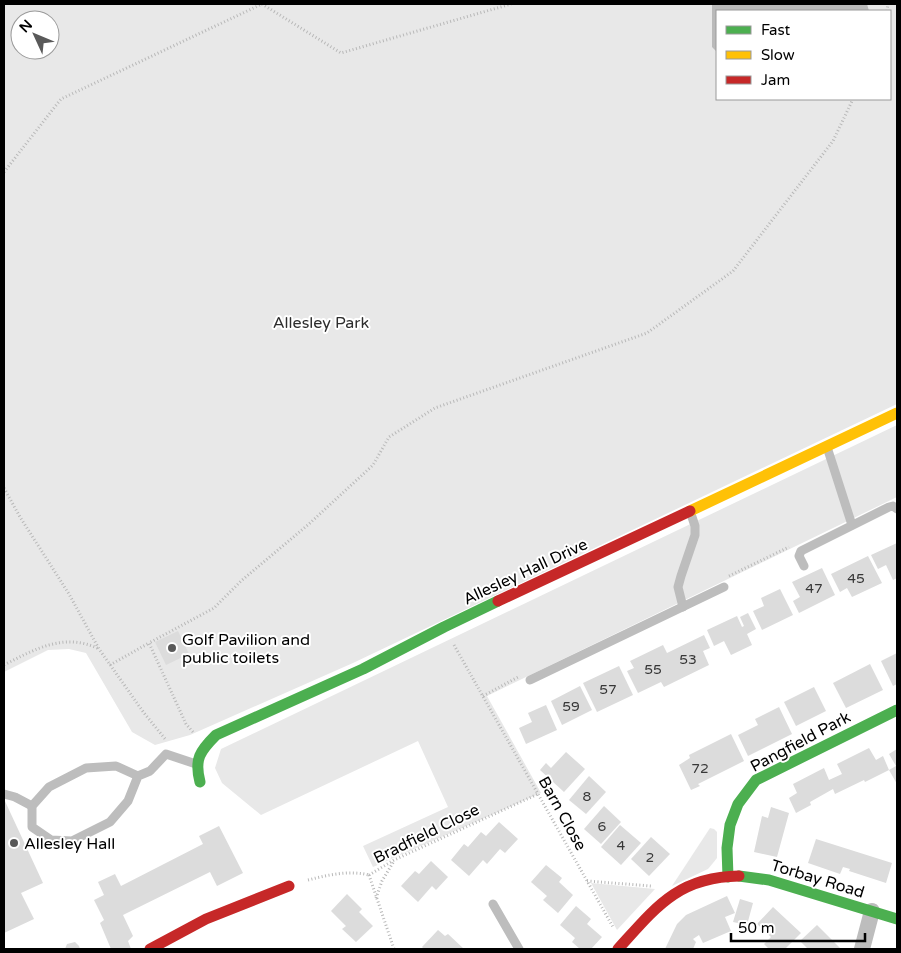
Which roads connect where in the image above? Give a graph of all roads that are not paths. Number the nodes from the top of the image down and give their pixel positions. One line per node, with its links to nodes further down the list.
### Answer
1 (897, 413): 2 (street, Allesley Hall Drive)
2 (827, 447): 4 (street, Allesley Hall Drive); 5 (lane)
3 (897, 509): 5 (lane)
4 (690, 511): 8 (lane); 11 (street, Allesley Hall Drive)
5 (852, 525): 6 (lane)
6 (804, 566)
7 (724, 587): 8 (lane)
8 (683, 606): 9 (lane)
9 (530, 680)
10 (897, 710): 16 (street, Pangfield Park)
11 (196, 764): 12 (lane); 13 (street)
12 (138, 776): 15 (lane); 15 (lane)
13 (200, 782)
14 (4, 794): 15 (lane)
15 (32, 806)
16 (728, 877): 19 (street, Torbay Road); 21 (street, Torbay Road)
17 (289, 886): 22 (street)
18 (493, 904): 23 (lane)
19 (872, 911): 20 (street, Torbay Road); 24 (street)
20 (897, 918)
21 (620, 947)
22 (157, 948)
23 (519, 949)
24 (862, 949)

